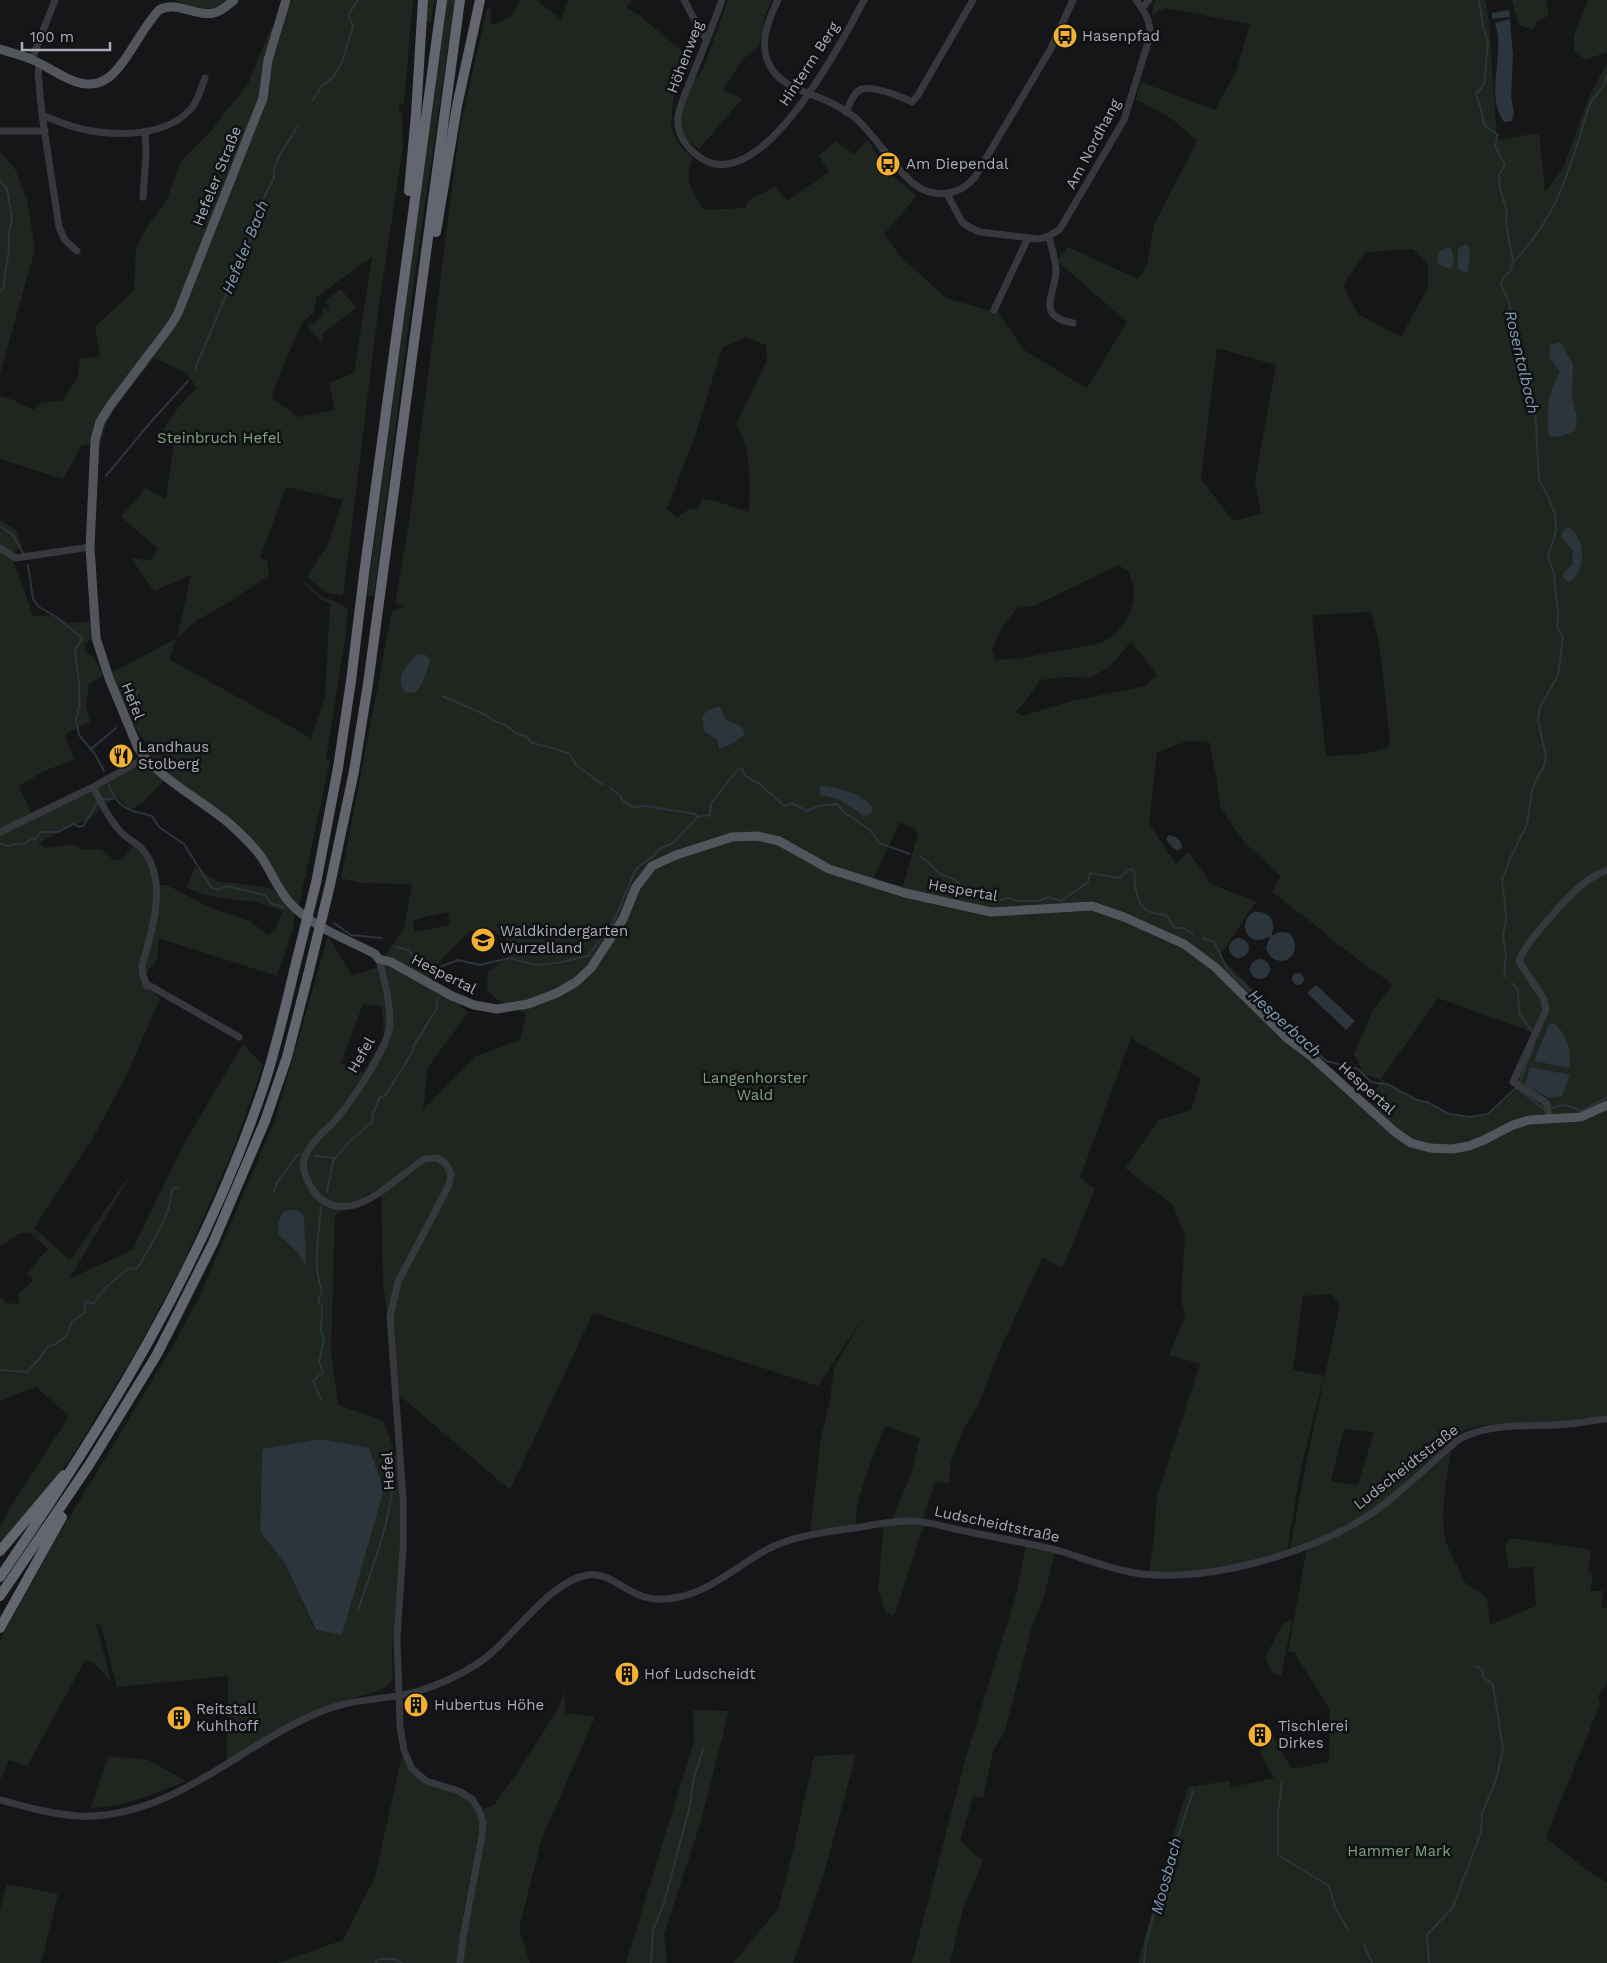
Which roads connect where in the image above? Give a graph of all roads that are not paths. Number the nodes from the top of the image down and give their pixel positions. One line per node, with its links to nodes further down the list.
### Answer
1 (55, 0): 19 (street)
2 (234, 0): 19 (main road)
3 (286, 0): 37 (main road, Hefeler Straße)
4 (422, 0): 30 (highway)
5 (442, 0): 30 (highway)
6 (460, 0): 34 (highway)
7 (480, 0): 34 (highway)
8 (684, 0): 17 (street)
9 (722, 0): 17 (street, Höhenweg)
10 (778, 0): 21 (street)
11 (864, 0): 21 (street, Hinterm Berg)
12 (973, 0): 22 (street)
13 (1074, 0): 28 (street)
14 (1136, 0): 16 (street, Am Nordhang)
15 (1150, 0): 16 (street)
16 (1142, 8): 31 (street, Am Nordhang)
17 (707, 40): 24 (street, Höhenweg)
18 (0, 49): 19 (main road)
19 (36, 61): 23 (street)
20 (204, 78): 27 (street)
21 (810, 94): 22 (street); 24 (street, Hinterm Berg)
22 (846, 112): 28 (street)
23 (42, 116): 26 (street); 27 (street)
24 (678, 125)
25 (0, 131): 26 (street)
26 (45, 131): 33 (street)
27 (145, 131): 29 (street)
28 (947, 194): 32 (street)
29 (143, 196)
30 (410, 230): 49 (highway, bridge)
31 (1048, 236): 32 (street); 36 (street)
32 (1028, 238): 35 (street)
33 (77, 251)
34 (424, 269): 50 (highway, bridge)
35 (994, 310)
36 (1073, 323)
37 (150, 353): 38 (main road, Hefel)
38 (90, 547): 39 (street); 40 (main road, Hefel)
39 (0, 548)
40 (145, 758): 41 (street); 44 (main road, Hefel)
41 (93, 787): 42 (street); 45 (street)
42 (0, 832)
43 (1607, 870): 47 (street)
44 (379, 959): 47 (main road, Hespertal); 55 (street, Hefel)
45 (239, 1038)
46 (1607, 1106): 47 (main road, Hespertal)
47 (1549, 1118)
48 (1607, 1418): 55 (street, Ludscheidtstraße)
49 (79, 1460): 51 (highway); 52 (highway)
50 (89, 1465): 53 (highway); 54 (highway)
51 (0, 1551)
52 (0, 1577)
53 (0, 1596)
54 (0, 1628)
55 (398, 1695): 56 (street, Ludscheidtstraße); 57 (street)
56 (0, 1800)
57 (460, 1963)

